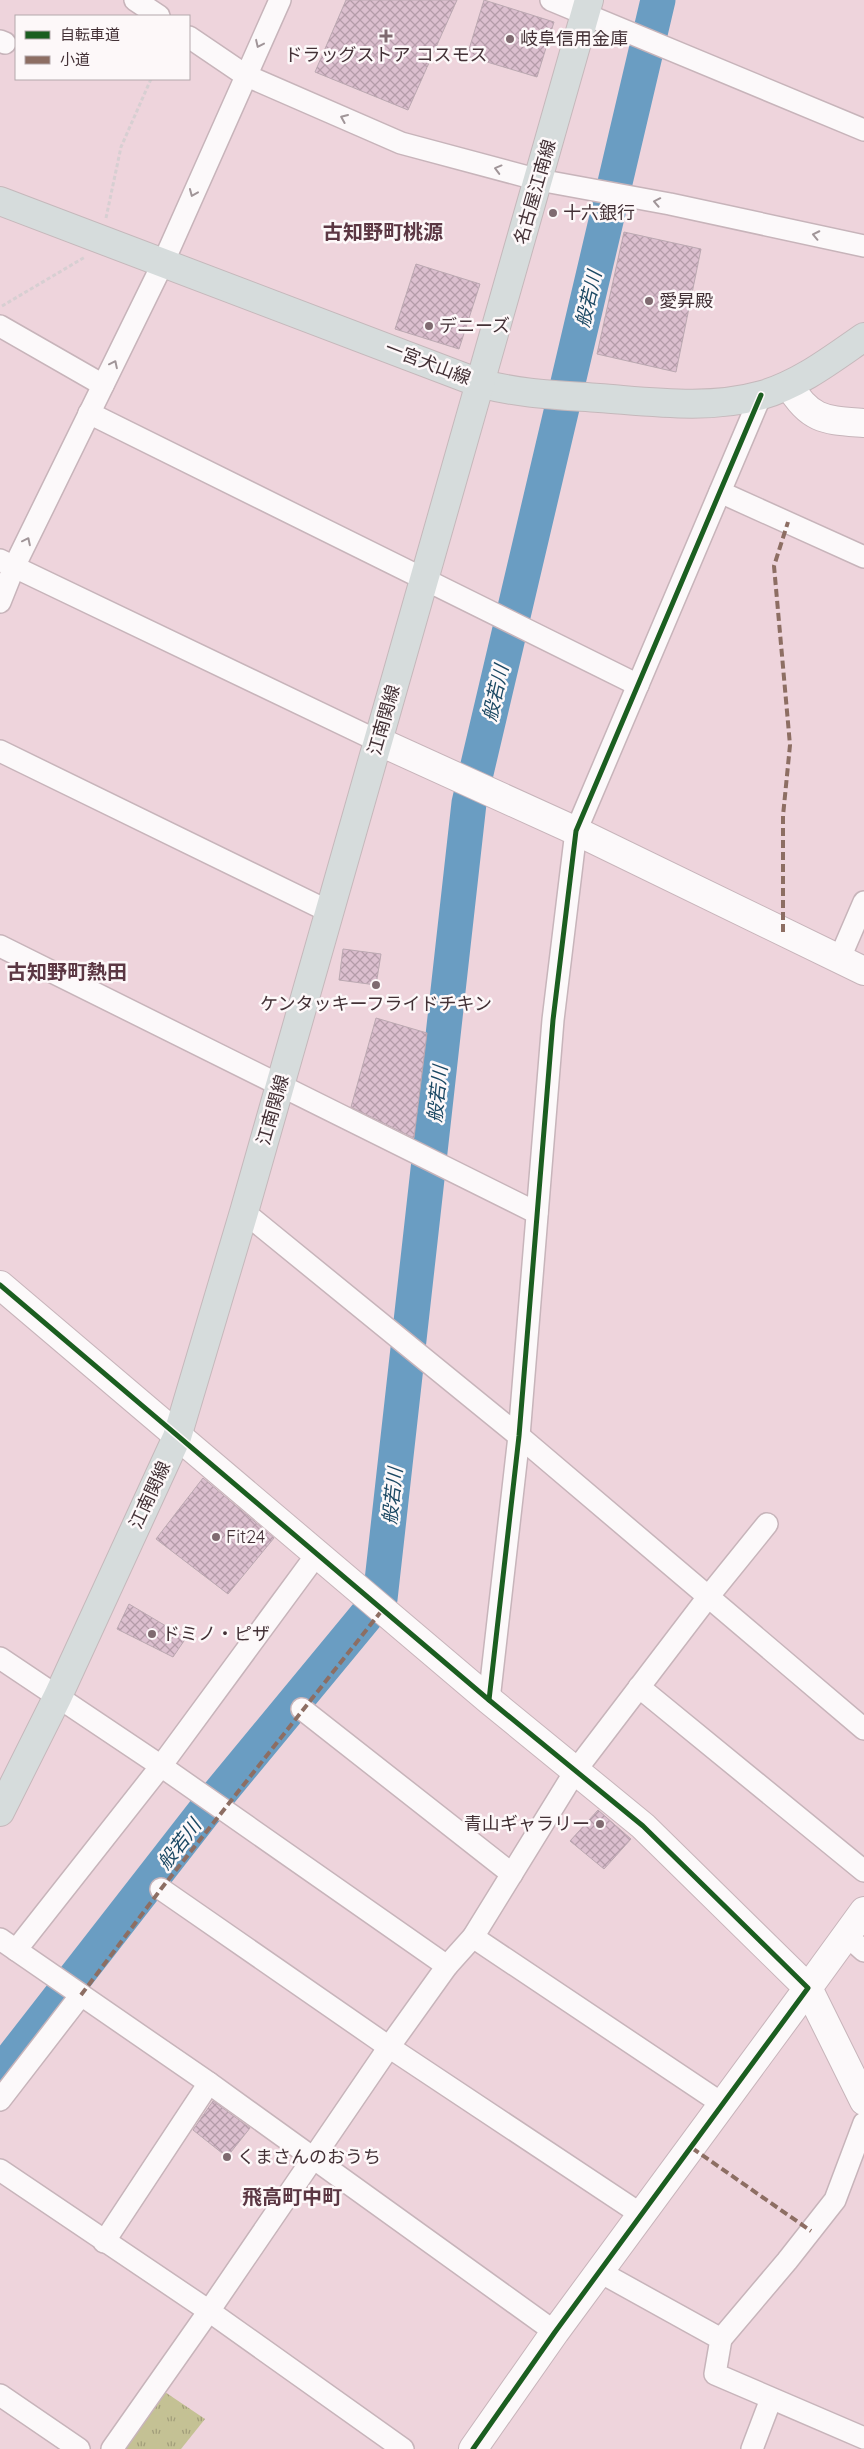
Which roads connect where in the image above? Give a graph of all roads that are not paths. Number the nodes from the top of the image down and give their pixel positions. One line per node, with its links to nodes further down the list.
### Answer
1 (135, 0): 5 (street)
2 (280, 0): 7 (street, one-way to 7)
3 (551, 0): 4 (street)
4 (587, 6): 8 (street); 9 (main road, 名古屋江南線)
5 (158, 15)
6 (190, 38): 7 (street)
7 (244, 75): 9 (street, one-way to 7); 12 (street, one-way to 12)
8 (864, 130)
9 (539, 180): 11 (street, one-way to 9); 15 (main road, 名古屋江南線)
10 (0, 201): 12 (main road, 一宮犬山線)
11 (864, 246)
12 (163, 263): 15 (main road, 一宮犬山線); 16 (street, one-way to 12)
13 (0, 326): 16 (street)
14 (864, 337): 17 (main road, 一宮犬山線)
15 (479, 382): 18 (main road, 一宮犬山線); 24 (main road, 江南関線)
16 (103, 385): 19 (street)
17 (789, 385): 18 (main road, 一宮犬山線); 20 (street)
18 (761, 395): 21 (street)
19 (89, 413): 23 (street, one-way to 19); 24 (street)
20 (864, 423)
21 (720, 492): 22 (street); 26 (street)
22 (864, 556)
23 (7, 563): 25 (street); 27 (street)
24 (424, 577): 26 (street); 27 (main road, 江南関線)
25 (0, 602)
26 (638, 685): 29 (street)
27 (378, 741): 29 (street); 31 (main road, 江南関線)
28 (0, 752): 31 (street)
29 (576, 830): 33 (street); 37 (street)
30 (864, 902): 33 (street)
31 (330, 912): 35 (main road, 江南関線)
32 (0, 946): 35 (street)
33 (839, 960): 34 (street)
34 (864, 971)
35 (280, 1086): 36 (main road, 江南関線); 37 (street)
36 (244, 1212): 39 (street); 40 (main road, 江南関線)
37 (537, 1213): 39 (street)
38 (0, 1285): 40 (street)
39 (519, 1436): 43 (street); 47 (street)
40 (177, 1437): 42 (street); 46 (main road, 江南関線)
41 (767, 1524): 43 (street)
42 (317, 1554): 47 (street); 50 (street)
43 (708, 1597): 45 (street); 49 (street)
44 (0, 1658): 46 (street)
45 (639, 1687): 51 (street); 53 (street)
46 (58, 1696): 50 (street); 52 (main road, 江南関線)
47 (489, 1700): 51 (street)
48 (302, 1709): 54 (street)
49 (864, 1729)
50 (161, 1766): 59 (street); 60 (street)
51 (576, 1770): 54 (street); 61 (street)
52 (2, 1803)
53 (864, 1871)
54 (512, 1874): 57 (street)
55 (161, 1890): 63 (street)
56 (864, 1911): 58 (street)
57 (473, 1937): 60 (street); 67 (street)
58 (855, 1943): 61 (street)
59 (8, 1945): 62 (street)
60 (447, 1966): 63 (street)
61 (808, 1988): 66 (street); 67 (street)
62 (81, 1995): 64 (street); 65 (street)
63 (389, 2047): 69 (street); 71 (street)
64 (208, 2083): 69 (street); 72 (street)
65 (0, 2100)
66 (864, 2101)
67 (724, 2105): 71 (street)
68 (864, 2123): 76 (street)
69 (314, 2158): 74 (street); 75 (street)
70 (0, 2170): 72 (street)
71 (642, 2215): 73 (street)
72 (104, 2242): 74 (street)
73 (600, 2272): 75 (street); 76 (street)
74 (209, 2311): 81 (street); 82 (street)
75 (556, 2332): 83 (street)
76 (721, 2338): 78 (street)
77 (0, 2395): 80 (street)
78 (771, 2398): 79 (street); 84 (street)
79 (864, 2438)
80 (79, 2449)
81 (112, 2449)
82 (403, 2449)
83 (473, 2449)
84 (752, 2449)

